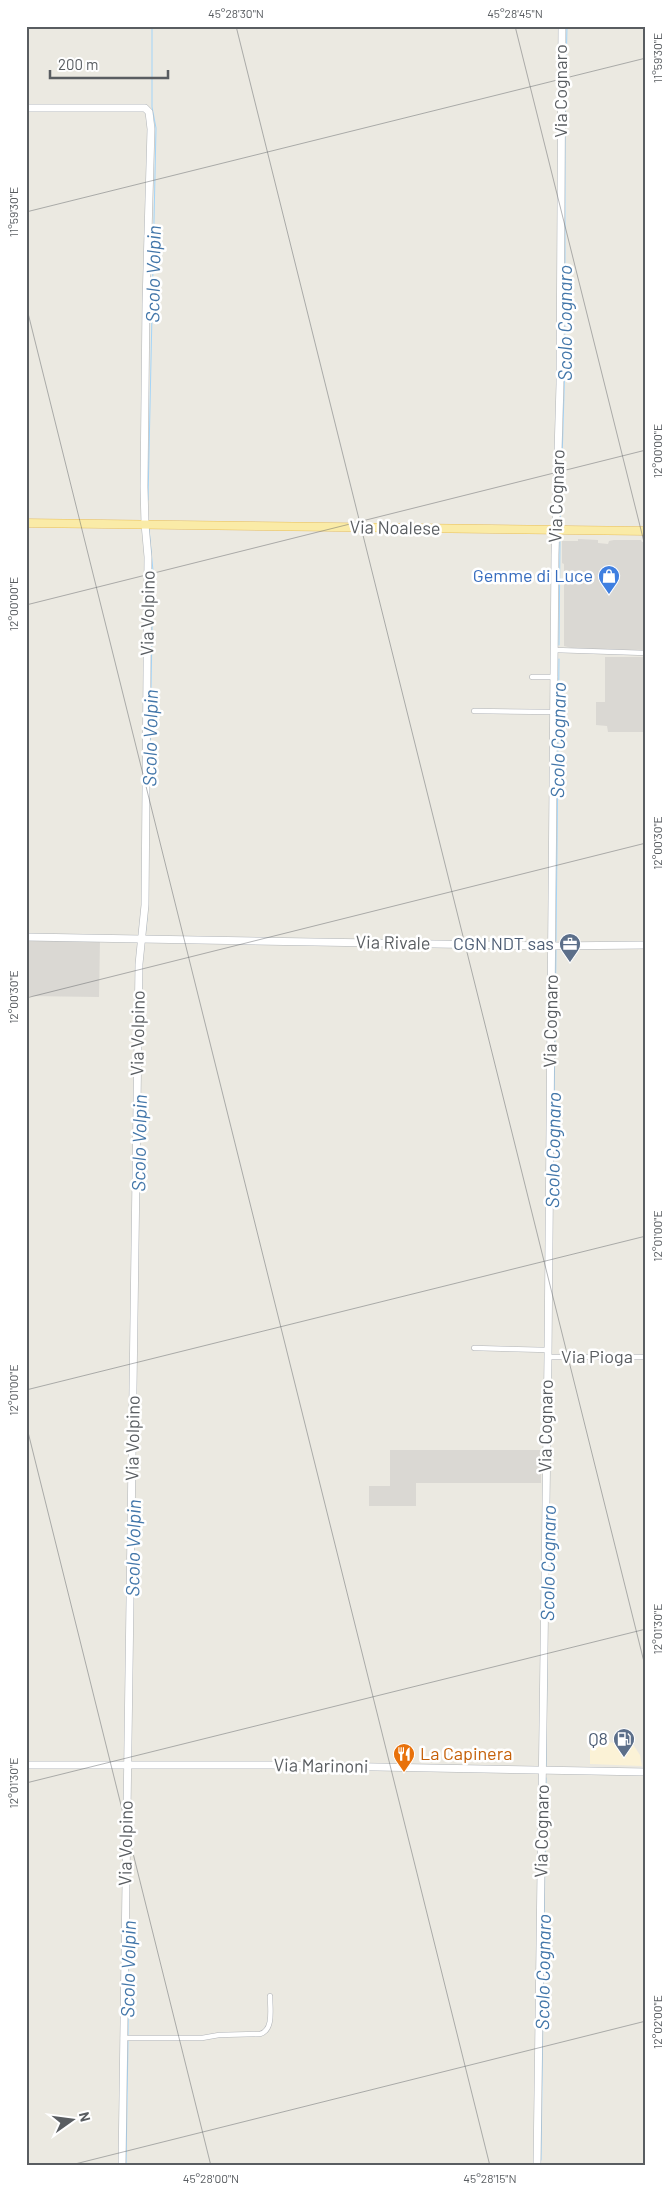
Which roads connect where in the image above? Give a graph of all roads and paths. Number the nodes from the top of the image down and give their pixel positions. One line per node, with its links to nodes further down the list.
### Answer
1 (562, 26): 5 (street, Via Cognaro)
2 (26, 108): 4 (street, Via Volpino)
3 (26, 522): 4 (main road, Via Noalese)
4 (145, 524): 5 (main road, Via Noalese); 14 (street, Via Volpino)
5 (556, 530): 6 (main road, Via Noalese); 7 (street, Via Cognaro)
6 (646, 531)
7 (555, 650): 8 (street); 10 (street, Via Cognaro)
8 (646, 653)
9 (532, 677): 10 (street)
10 (555, 677): 12 (street, Via Cognaro)
11 (474, 711): 12 (street)
12 (554, 712): 15 (street, Via Cognaro)
13 (26, 937): 14 (street, Via Rivale)
14 (144, 939): 15 (street, Via Rivale); 21 (street, Via Volpino)
15 (552, 945): 16 (street, Via Rivale); 18 (street, Via Cognaro)
16 (646, 945)
17 (474, 1348): 18 (street, Via Pioga)
18 (548, 1353): 19 (street, Via Pioga); 22 (street, Via Cognaro)
19 (646, 1357)
20 (26, 1765): 21 (street, Via Marinoni)
21 (126, 1767): 22 (street, Via Marinoni); 25 (street, Via Volpino)
22 (542, 1772): 23 (street, Via Marinoni); 27 (street, Via Cognaro)
23 (646, 1772)
24 (270, 1996): 25 (street)
25 (126, 2038): 26 (street, Via Volpino)
26 (122, 2166)
27 (537, 2166)

